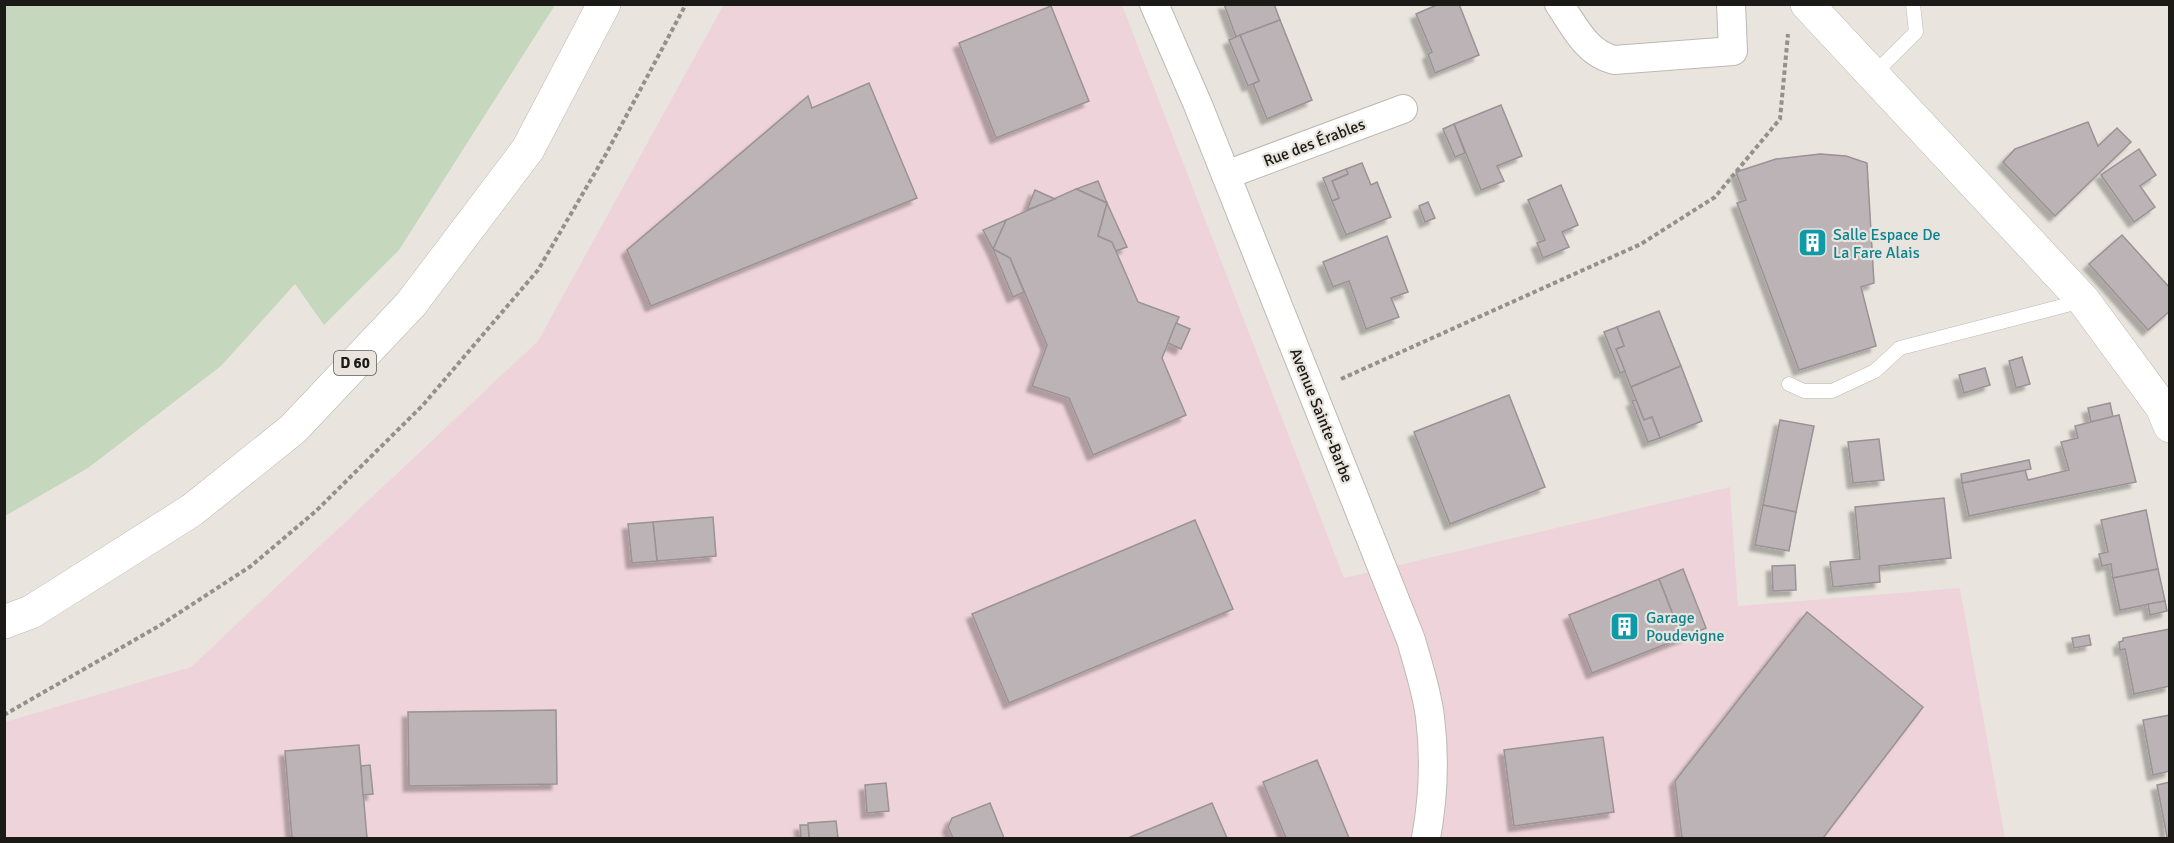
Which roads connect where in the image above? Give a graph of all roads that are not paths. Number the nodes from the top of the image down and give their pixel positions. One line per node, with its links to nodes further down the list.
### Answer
1 (604, 4): 13 (main road, D 60)
2 (1154, 4): 9 (street, Avenue Sainte-Barbe)
3 (1559, 4): 4 (street)
4 (1731, 4)
5 (1913, 4): 7 (lane)
6 (1798, 16): 7 (main road)
7 (1874, 74): 10 (main road)
8 (1403, 109): 9 (street, Rue des Érables)
9 (1226, 175): 14 (street, Avenue Sainte-Barbe)
10 (2084, 301): 11 (lane); 12 (main road)
11 (1789, 384)
12 (2169, 426)
13 (4, 622)
14 (1426, 838)

